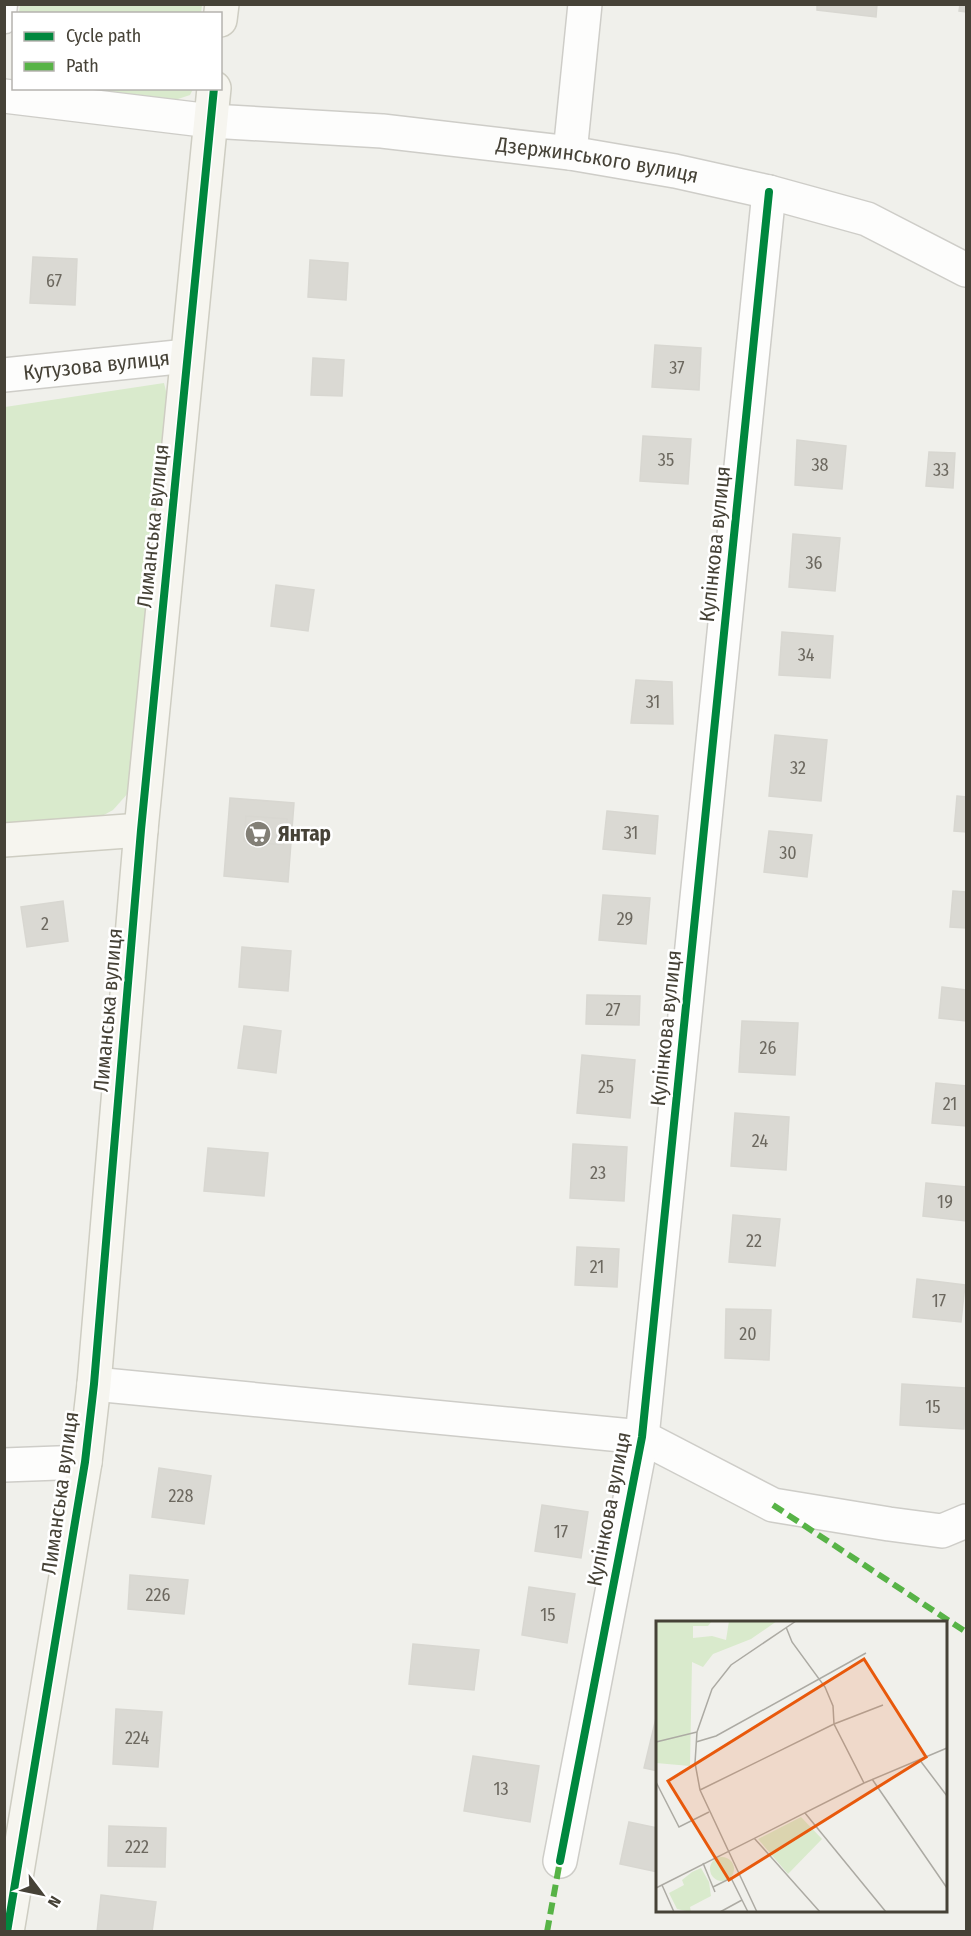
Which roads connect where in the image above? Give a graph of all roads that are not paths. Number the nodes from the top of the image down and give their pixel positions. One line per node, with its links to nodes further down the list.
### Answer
1 (8, 4): 3 (lane)
2 (585, 4): 7 (street)
3 (4, 24)
4 (214, 90): 6 (street, Лиманська вулиця)
5 (4, 96): 6 (street, Дзержинського вулиця)
6 (211, 121): 7 (street, Дзержинського вулиця); 10 (street, Лиманська вулиця)
7 (570, 153): 8 (street, Дзержинського вулиця)
8 (769, 192): 9 (street, Дзержинського вулиця); 15 (street, Кулінкова вулиця)
9 (966, 270)
10 (187, 356): 11 (street, Кутузова вулиця); 12 (street, Лиманська вулиця)
11 (4, 375)
12 (141, 830): 13 (street); 14 (street, Лиманська вулиця)
13 (4, 840)
14 (94, 1384): 15 (street); 16 (street, Лиманська вулиця)
15 (642, 1437): 18 (street); 19 (street, Кулінкова вулиця)
16 (85, 1462): 17 (street); 20 (street, Лиманська вулиця)
17 (4, 1465)
18 (966, 1521)
19 (560, 1861)
20 (10, 1884): 21 (street, Лиманська вулиця)
21 (7, 1932)

